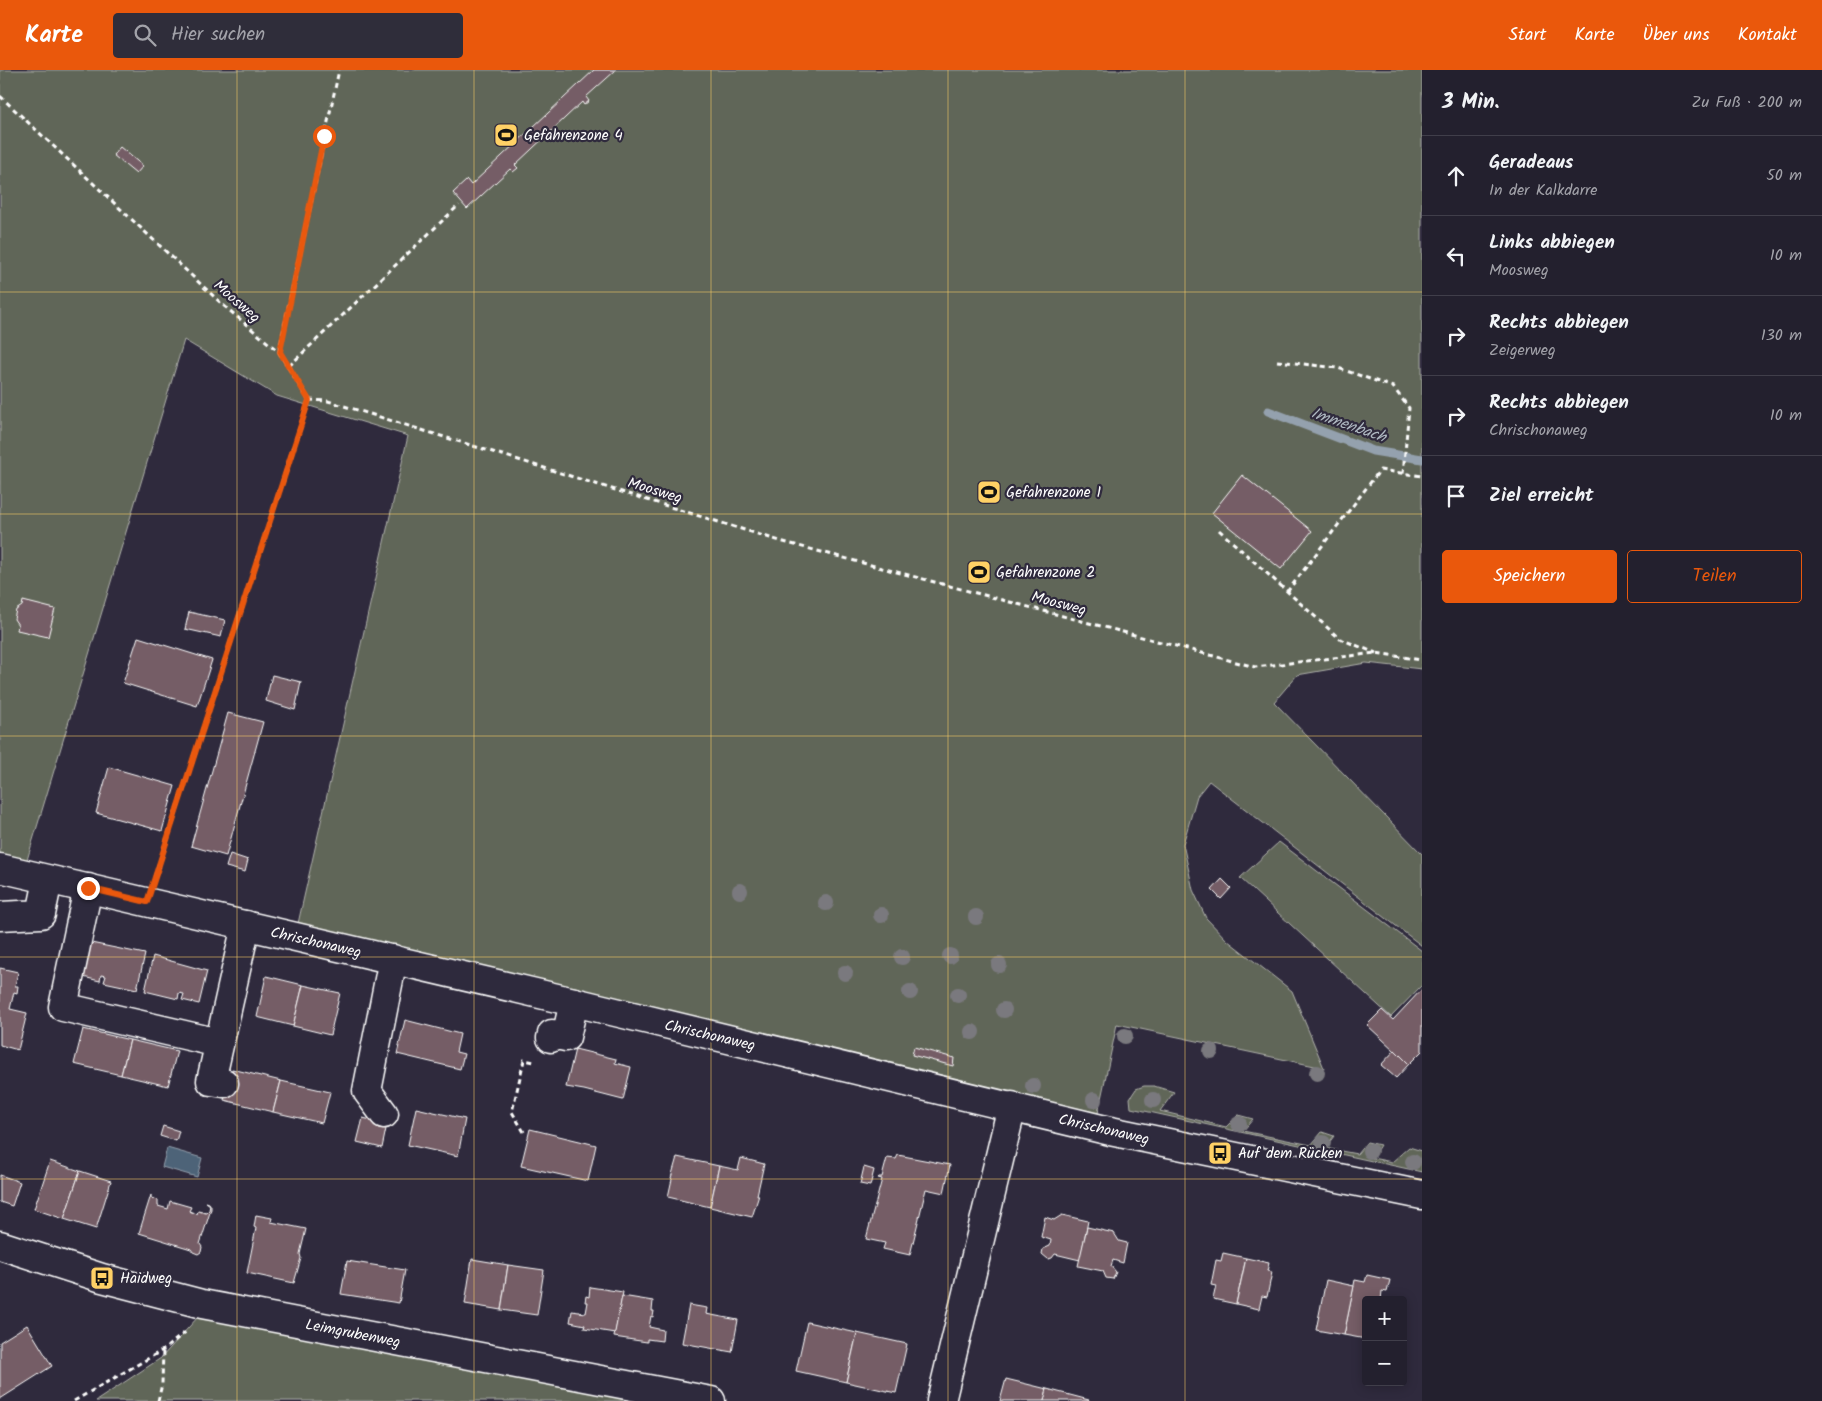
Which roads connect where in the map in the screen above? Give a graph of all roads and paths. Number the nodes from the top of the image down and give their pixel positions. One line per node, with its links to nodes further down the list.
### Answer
1 (339, 70): 4 (path)
2 (0, 96): 4 (path, Moosweg)
3 (459, 205): 6 (path)
4 (280, 352): 6 (path, Moosweg)
5 (1277, 361): 8 (path)
6 (289, 366): 7 (path, Moosweg)
7 (309, 400): 12 (path, Moosweg); 17 (path)
8 (1403, 474): 9 (path); 11 (path)
9 (1422, 476)
10 (1219, 530): 11 (path)
11 (1287, 592): 12 (path)
12 (1376, 654): 13 (path, Moosweg)
13 (1422, 660)
14 (0, 868): 15 (street, Chrischonaweg)
15 (48, 880): 16 (street, Chrischonaweg); 18 (street)
16 (88, 888): 17 (street, Chrischonaweg); 23 (street)
17 (147, 902): 19 (street, Chrischonaweg)
18 (0, 916)
19 (246, 926): 20 (street, Chrischonaweg); 23 (street)
20 (393, 959): 21 (street, Chrischonaweg); 27 (street)
21 (574, 1002): 22 (street); 26 (street, Chrischonaweg)
22 (551, 1038)
23 (219, 1043): 25 (street)
24 (538, 1062): 28 (path)
25 (224, 1083)
26 (1012, 1106): 29 (street, Chrischonaweg); 36 (street)
27 (384, 1114)
28 (524, 1132)
29 (1422, 1195)
30 (0, 1245): 35 (street, Leimgrubenweg)
31 (190, 1327): 32 (path)
32 (163, 1350): 33 (path); 34 (path)
33 (74, 1401)
34 (158, 1401)
35 (711, 1401)
36 (941, 1401)

